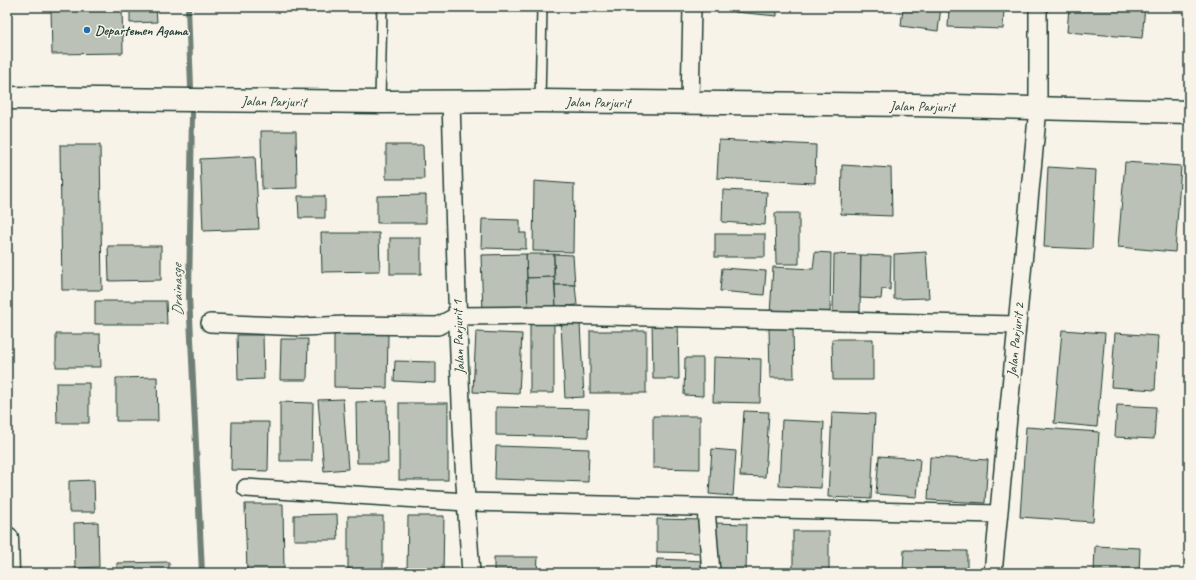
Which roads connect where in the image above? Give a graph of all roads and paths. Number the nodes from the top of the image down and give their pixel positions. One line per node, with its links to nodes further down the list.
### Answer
1 (382, 7): 7 (lane)
2 (542, 7): 6 (lane)
3 (692, 7): 9 (street)
4 (1038, 7): 10 (street, Jalan Parjurit 2)
5 (7, 98): 7 (street, Jalan Parjurit)
6 (540, 101): 8 (street, Jalan Parjurit); 9 (street, Jalan Parjurit)
7 (380, 102): 8 (street, Jalan Parjurit)
8 (451, 102): 12 (street, Jalan Parjurit 1)
9 (690, 103): 10 (street, Jalan Parjurit)
10 (1038, 108): 11 (street, Jalan Parjurit); 14 (street, Jalan Parjurit 2)
11 (1189, 112)
12 (457, 316): 13 (street); 14 (street); 16 (street, Jalan Parjurit 1)
13 (210, 323)
14 (1017, 325): 18 (street, Jalan Parjurit 2)
15 (246, 488): 16 (street)
16 (466, 502): 17 (street); 21 (street, Jalan Parjurit 1)
17 (706, 508): 18 (street); 22 (street)
18 (998, 514): 23 (street, Jalan Parjurit 2)
19 (7, 538): 20 (street)
20 (8, 573)
21 (471, 573)
22 (711, 573)
23 (993, 573)

